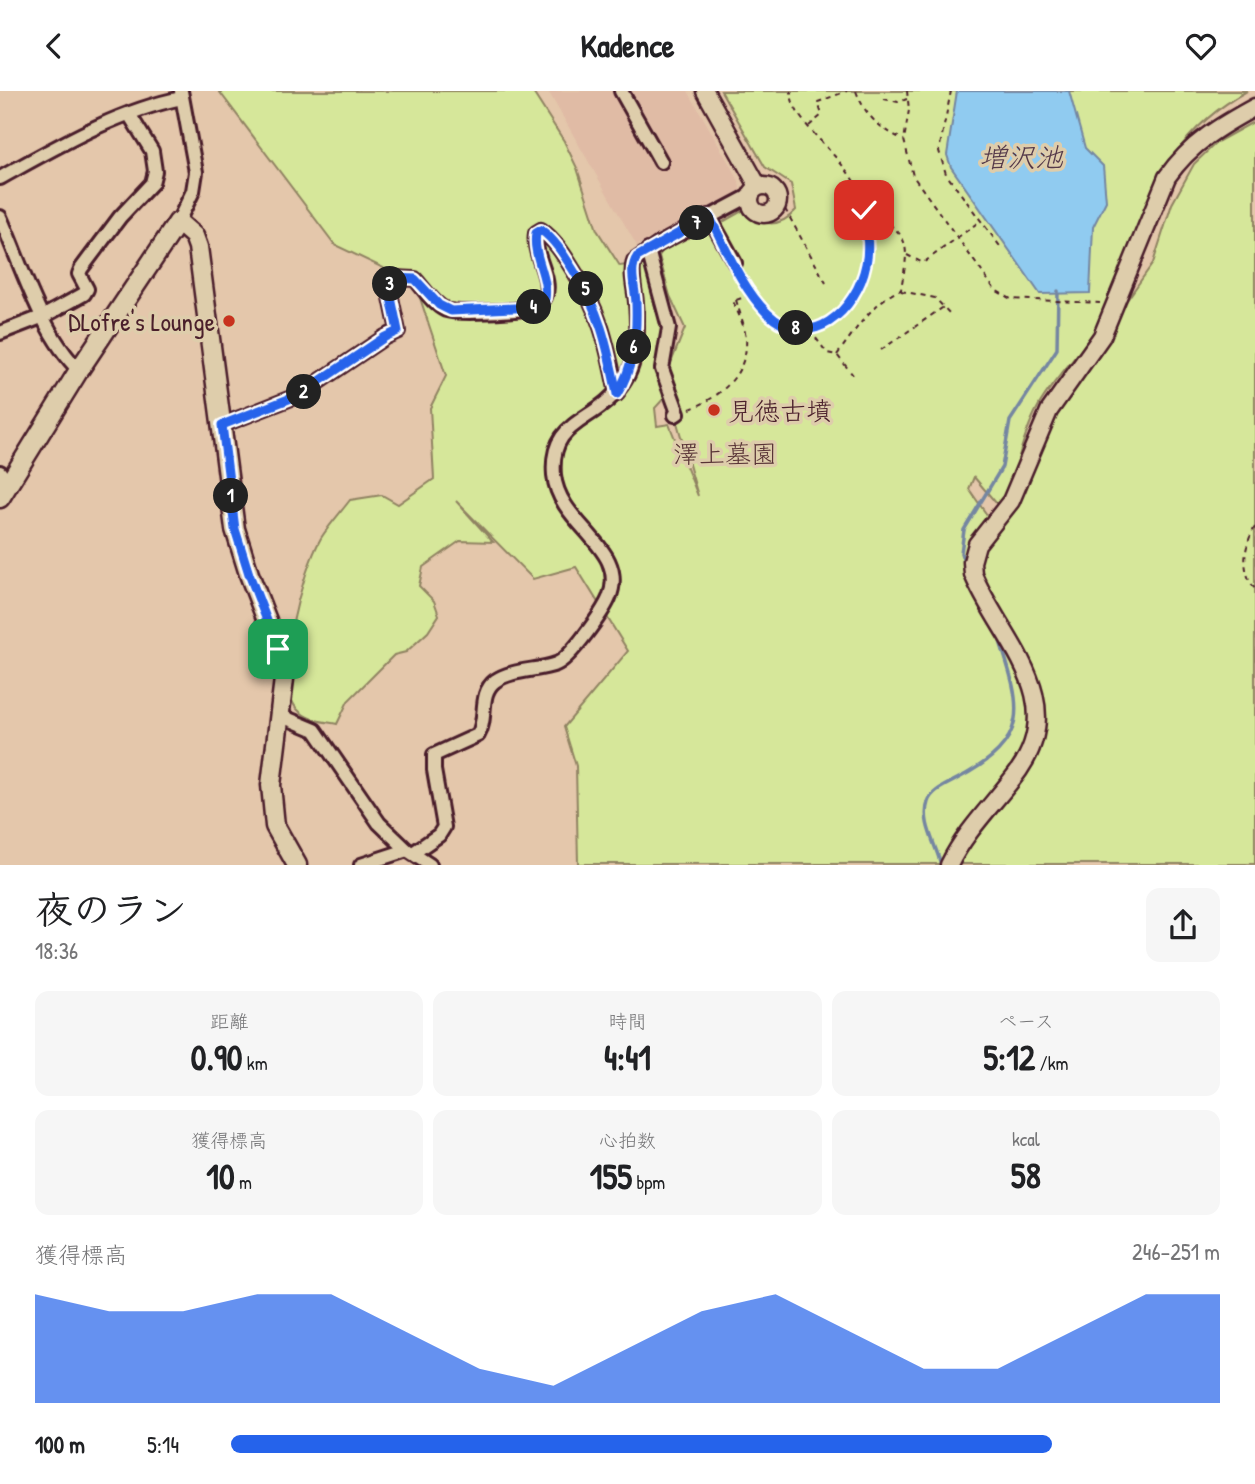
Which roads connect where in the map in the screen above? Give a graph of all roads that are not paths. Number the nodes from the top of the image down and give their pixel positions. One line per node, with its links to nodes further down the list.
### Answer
1 (621, 91): 6 (street)
2 (705, 91): 8 (street)
3 (181, 94): 5 (street); 11 (street)
4 (1255, 107): 26 (street)
5 (129, 114): 7 (street); 14 (street)
6 (662, 162)
7 (0, 178)
8 (754, 191): 10 (street)
9 (0, 216): 14 (street)
10 (709, 216): 12 (street); 13 (street)
11 (178, 222): 16 (main road); 19 (main road)
12 (648, 250): 17 (street); 18 (street)
13 (734, 263)
14 (44, 316): 15 (street); 16 (street)
15 (0, 333)
16 (79, 370): 20 (main road)
17 (617, 394): 19 (street); 22 (street)
18 (677, 414)
19 (222, 425): 21 (main road)
20 (3, 485)
21 (279, 715): 22 (street); 23 (main road)
22 (410, 851): 24 (street); 25 (street)
23 (297, 865)
24 (361, 865)
25 (430, 865)
26 (949, 865)

